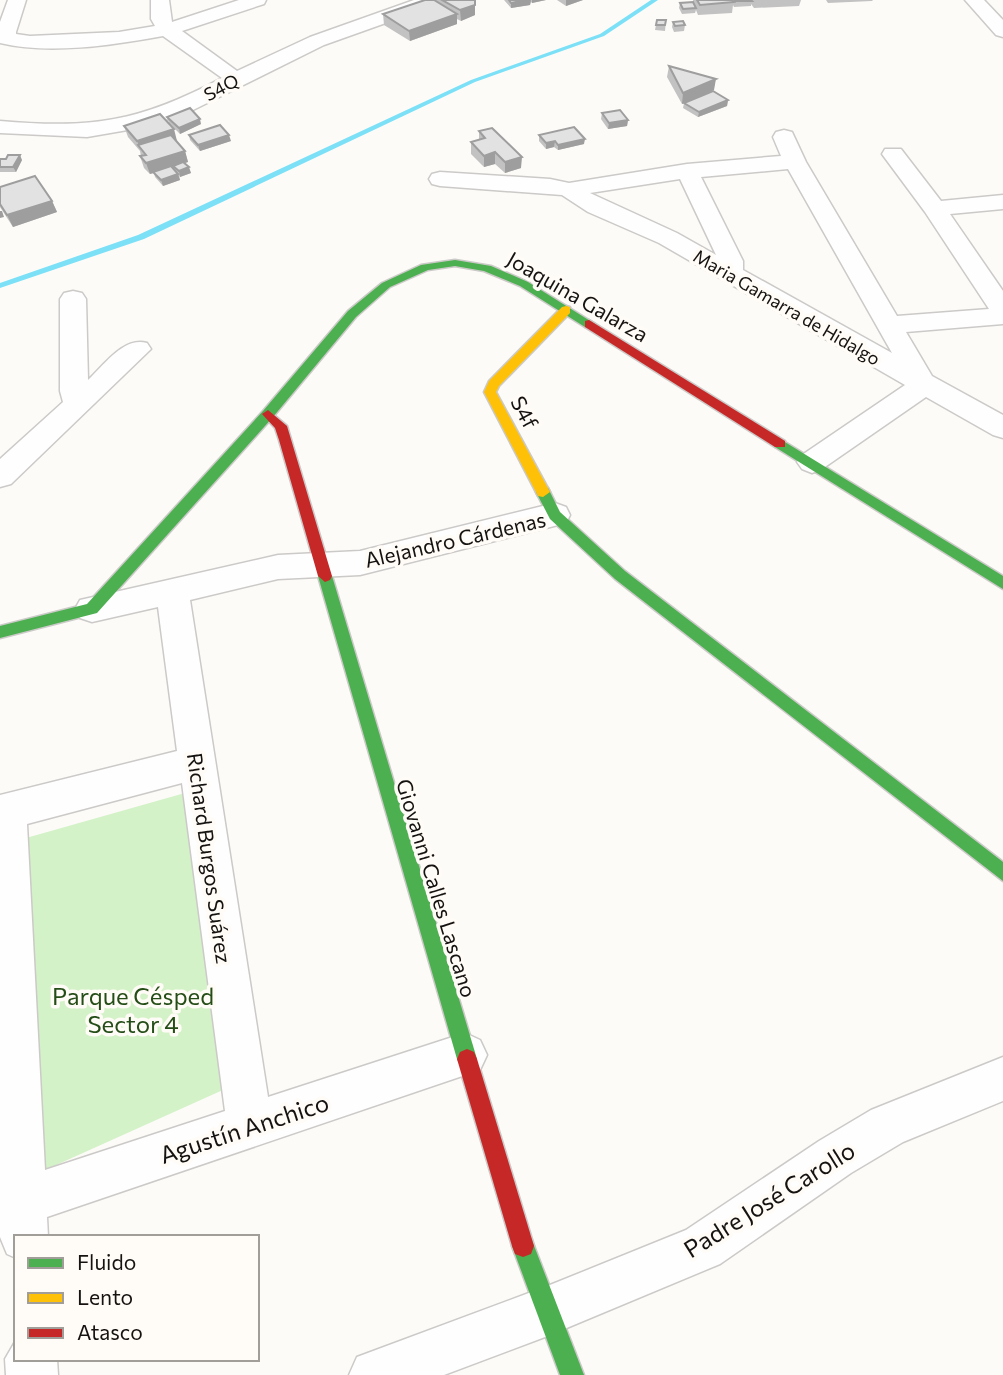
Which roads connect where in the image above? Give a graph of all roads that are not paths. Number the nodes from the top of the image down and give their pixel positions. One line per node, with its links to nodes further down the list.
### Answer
1 (17, 0): 7 (street)
2 (160, 0): 7 (street)
3 (257, 0): 7 (street)
4 (432, 0): 9 (street, S4Q)
5 (978, 4): 6 (street); 8 (street)
6 (1003, 8)
7 (167, 30): 9 (street)
8 (1003, 31)
9 (236, 79): 10 (street, S4Q)
10 (0, 127)
11 (784, 137): 13 (street)
12 (893, 154): 18 (street)
13 (795, 162): 14 (street); 24 (street)
14 (687, 171): 16 (street); 19 (street)
15 (440, 179): 16 (street)
16 (569, 190): 19 (street, Maria Gamarra de Hidalgo)
17 (1003, 202): 18 (street)
18 (935, 209): 22 (street)
19 (728, 274): 26 (street, Maria Gamarra de Hidalgo)
20 (73, 299): 27 (street)
21 (566, 310): 28 (street, Joaquina Galarza); 30 (street, Joaquina Galarza); 32 (street, S4f)
22 (1003, 310)
23 (1003, 316): 24 (street)
24 (888, 325): 26 (street)
25 (138, 349): 27 (street)
26 (924, 385): 29 (street, Maria Gamarra de Hidalgo); 30 (street)
27 (78, 403): 31 (street)
28 (268, 414): 33 (street, Giovanni Calles Lascano); 36 (street, Joaquina Galarza)
29 (1003, 428)
30 (812, 462): 34 (street, Joaquina Galarza)
31 (0, 476)
32 (555, 515): 33 (street, Alejandro Cárdenas); 40 (street, Alejandro Cárdenas)
33 (322, 564): 35 (street, Alejandro Cárdenas); 41 (street, Giovanni Calles Lascano)
34 (1003, 583)
35 (172, 590): 36 (street, Alejandro Cárdenas); 38 (street, Richard Burgos Suárez)
36 (92, 609): 37 (street, Alejandro Cárdenas)
37 (0, 632)
38 (196, 763): 39 (street); 43 (street, Richard Burgos Suárez)
39 (3, 812): 44 (street)
40 (1003, 873)
41 (465, 1055): 43 (street, Agustín Anchico); 45 (street, Giovanni Calles Lascano)
42 (1003, 1079): 45 (street, Padre José Carollo)
43 (250, 1125): 44 (street, Agustín Anchico)
44 (24, 1219)
45 (545, 1312): 46 (street, Padre José Carollo); 47 (street, Giovanni Calles Lascano)
46 (375, 1375)
47 (572, 1375)

